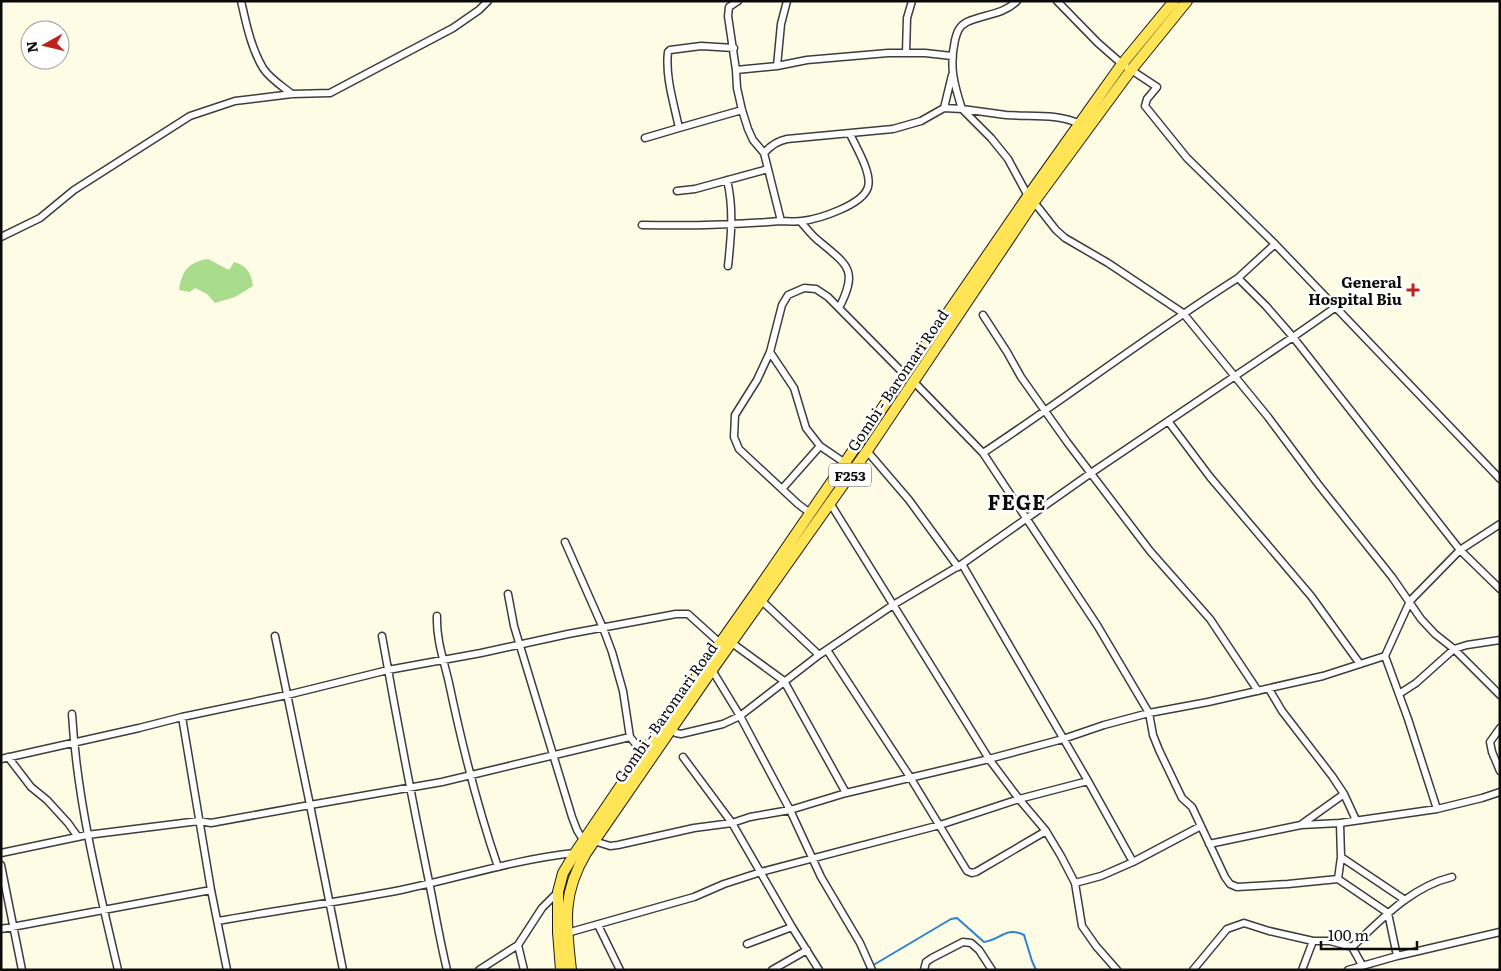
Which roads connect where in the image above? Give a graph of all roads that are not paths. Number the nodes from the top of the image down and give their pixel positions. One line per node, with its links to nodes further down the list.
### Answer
1 (241, 1): 17 (street)
2 (488, 1): 17 (street)
3 (738, 1): 10 (street)
4 (787, 1): 13 (street)
5 (912, 1): 11 (street)
6 (1017, 1): 12 (street)
7 (1057, 1): 14 (street)
8 (1174, 1): 14 (main road, Gombi - Baromari Road / F253)
9 (1187, 1): 14 (main road, Gombi - Baromari Road / F253)
10 (734, 48): 15 (street); 22 (street)
11 (906, 53): 12 (street); 13 (street)
12 (952, 56): 16 (street)
13 (777, 66): 15 (street)
14 (1127, 67): 21 (main road, Gombi - Baromari Road / F253); 29 (main road, Gombi - Baromari Road / F253); 35 (street)
15 (736, 70): 20 (street)
16 (952, 72): 18 (street); 19 (street)
17 (292, 94): 34 (street)
18 (944, 108): 19 (street); 23 (street)
19 (962, 109): 21 (street); 29 (street)
20 (742, 110): 22 (street); 25 (street)
21 (1080, 124): 29 (main road, Gombi - Baromari Road / F253)
22 (679, 128): 24 (street)
23 (850, 134): 25 (street); 31 (street)
24 (646, 138)
25 (764, 153): 26 (street)
26 (768, 170): 27 (street); 30 (street)
27 (727, 180): 28 (street); 32 (street)
28 (676, 191)
29 (1031, 199): 40 (street); 44 (main road, Gombi - Baromari Road / F253); 46 (main road, Gombi - Baromari Road / F253)
30 (780, 221): 31 (street); 32 (street)
31 (801, 222): 39 (street)
32 (731, 224): 33 (street); 36 (street)
33 (642, 225)
34 (1, 237)
35 (1275, 244): 37 (street); 38 (street)
36 (728, 266)
37 (1238, 278): 40 (street); 42 (street)
38 (1336, 306): 42 (street); 55 (street)
39 (839, 308): 43 (street); 44 (street)
40 (1183, 313): 45 (street); 47 (street)
41 (983, 315): 47 (street)
42 (1293, 337): 45 (street); 62 (street)
43 (770, 352): 50 (street); 56 (street)
44 (904, 374): 49 (main road, Gombi - Baromari Road / F253)
45 (1234, 376): 48 (street); 67 (street)
46 (914, 382): 51 (main road, Gombi - Baromari Road / F253); 52 (street)
47 (1046, 411): 52 (street); 54 (street)
48 (1168, 421): 54 (street); 82 (street)
49 (865, 434): 51 (main road); 53 (main road, Gombi - Baromari Road / F253)
50 (820, 446): 53 (street); 56 (street)
51 (870, 447): 57 (main road, Gombi - Baromari Road / F253); 63 (street)
52 (983, 453): 59 (street)
53 (844, 463): 58 (main road, Gombi - Baromari Road / F253)
54 (1091, 473): 59 (street); 87 (street)
55 (1500, 479)
56 (782, 489): 58 (street)
57 (830, 503): 66 (main road, Gombi - Baromari Road / F253); 68 (street)
58 (810, 513): 74 (main road, Gombi - Baromari Road / F253)
59 (1027, 519): 63 (street); 91 (street)
60 (1500, 524): 62 (street)
61 (565, 542): 70 (street)
62 (1460, 550): 64 (street); 67 (street)
63 (960, 566): 68 (street); 98 (street)
64 (1500, 588)
65 (508, 594): 76 (street)
66 (762, 601): 75 (main road, Gombi - Baromari Road / F253); 79 (street)
67 (1410, 601): 77 (street); 80 (street)
68 (893, 605): 78 (street); 104 (street)
69 (437, 616): 81 (street)
70 (603, 628): 74 (street); 76 (street); 97 (street)
71 (275, 636): 89 (street)
72 (382, 636): 83 (street)
73 (1500, 640): 77 (street)
74 (720, 643): 95 (main road, Gombi - Baromari Road / F253)
75 (732, 643): 84 (main road, Gombi - Baromari Road / F253); 85 (street)
76 (521, 645): 81 (street); 101 (street)
77 (1454, 649): 88 (street); 90 (street)
78 (827, 650): 79 (street); 107 (street)
79 (819, 655): 85 (street)
80 (1385, 656): 82 (street); 88 (street)
81 (444, 659): 83 (street); 106 (street)
82 (1360, 664): 86 (street)
83 (388, 670): 89 (street); 109 (street)
84 (712, 670): 93 (street); 95 (main road, Gombi - Baromari Road / F253)
85 (784, 681): 93 (street); 111 (street)
86 (1269, 689): 87 (street); 112 (street)
87 (1258, 691): 91 (street)
88 (1399, 694): 115 (street)
89 (286, 695): 94 (street); 114 (street)
90 (1500, 695)
91 (1149, 713): 98 (street); 123 (street)
92 (72, 714): 99 (street)
93 (740, 716): 95 (street); 116 (street)
94 (182, 717): 99 (street); 118 (street)
95 (670, 724): 100 (main road, Gombi - Baromari Road / F253); 128 (main road, Gombi - Baromari Road / F253)
96 (1500, 728): 105 (street)
97 (630, 737): 100 (street); 101 (street)
98 (1063, 739): 104 (street); 108 (street)
99 (74, 743): 103 (street); 125 (street)
100 (643, 753): 127 (main road, Gombi - Baromari Road / F253)
101 (553, 755): 106 (street); 127 (street)
102 (683, 757): 119 (street)
103 (4, 758): 126 (street)
104 (990, 759): 107 (street); 113 (street)
105 (1500, 771)
106 (470, 776): 109 (street); 136 (street)
107 (910, 777): 111 (street); 121 (street)
108 (1088, 781): 113 (street); 134 (street)
109 (409, 788): 114 (street); 140 (street)
110 (1500, 792): 115 (street)
111 (846, 793): 116 (street)
112 (1344, 794): 117 (street); 122 (street)
113 (1019, 799): 121 (street); 124 (street)
114 (310, 805): 118 (street); 145 (street)
115 (1437, 809): 117 (street)
116 (790, 810): 119 (street); 133 (street)
117 (1356, 820): 120 (street)
118 (199, 821): 125 (street); 142 (street)
119 (732, 823): 128 (street); 137 (street)
120 (1340, 823): 122 (street); 132 (street)
121 (940, 825): 124 (street); 133 (street)
122 (1301, 825): 129 (street)
123 (1200, 826): 129 (street); 134 (street)
124 (1046, 831): 141 (street)
125 (87, 836): 126 (street); 146 (street)
126 (78, 837): 130 (street)
127 (583, 840): 131 (main road, Gombi - Baromari Road / F253)
128 (594, 841): 154 (main road, Gombi - Baromari Road / F253)
129 (1209, 844): 139 (street)
130 (1, 853)
131 (575, 853): 136 (street); 143 (main road, Gombi - Baromari Road / F253)
132 (1341, 857): 139 (street); 144 (street)
133 (812, 859): 137 (street); 161 (street)
134 (1133, 862): 141 (street)
135 (1, 866): 150 (street)
136 (498, 867): 140 (street)
137 (761, 872): 149 (street); 151 (street)
138 (1452, 877): 144 (street)
139 (1338, 879): 147 (street)
140 (430, 883): 145 (street); 167 (street)
141 (1075, 883): 177 (street)
142 (210, 890): 146 (street); 148 (street)
143 (558, 892): 157 (street); 170 (main road, Gombi - Baromari Road / F253)
144 (1405, 900): 147 (street)
145 (330, 901): 148 (street); 166 (street)
146 (104, 909): 150 (street); 164 (street)
147 (1388, 913): 158 (street); 160 (street)
148 (218, 921): 165 (street)
149 (598, 925): 154 (street); 172 (street)
150 (14, 927): 152 (street); 163 (street)
151 (792, 927): 156 (street); 159 (street)
152 (1, 929)
153 (1500, 932): 160 (street)
154 (567, 933): 171 (main road, Gombi - Baromari Road / F253)
155 (1312, 940): 158 (street); 178 (street); 179 (street)
156 (747, 944)
157 (518, 945): 168 (street); 169 (street)
158 (1352, 947): 162 (street)
159 (807, 950): 173 (street); 174 (street)
160 (1397, 956): 162 (street)
161 (871, 967)
162 (1362, 968): 180 (street)
163 (22, 970)
164 (118, 970)
165 (227, 970)
166 (343, 970)
167 (447, 970)
168 (479, 970)
169 (524, 970)
170 (561, 970)
171 (571, 970)
172 (620, 970)
173 (772, 970)
174 (819, 970)
175 (924, 970): 176 (street)
176 (992, 970)
177 (1117, 970)
178 (1193, 970)
179 (1302, 970)
180 (1348, 970)

